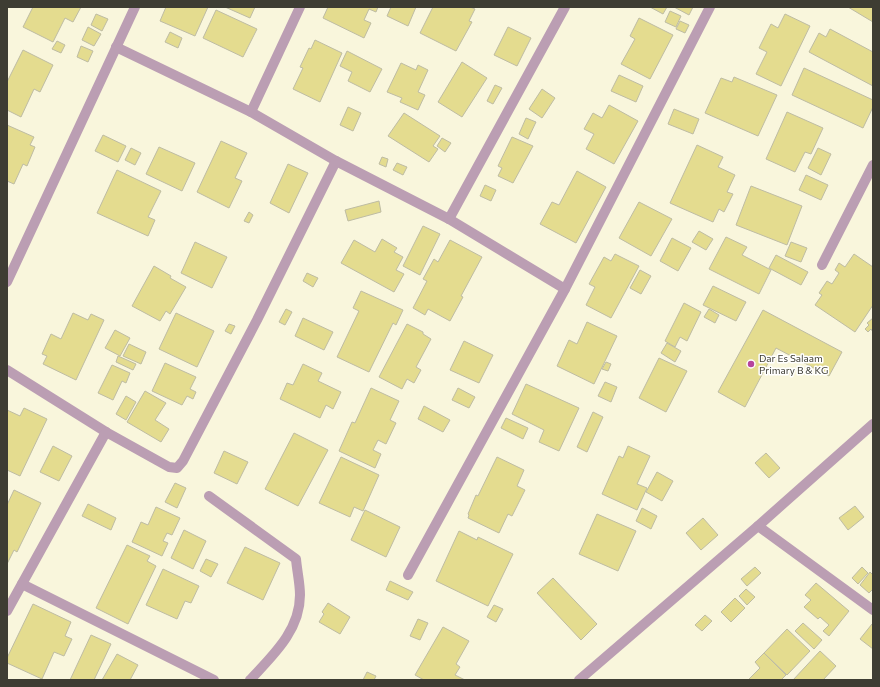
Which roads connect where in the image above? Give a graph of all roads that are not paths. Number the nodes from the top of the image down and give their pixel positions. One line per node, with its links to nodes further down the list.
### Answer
1 (135, 7): 5 (street)
2 (300, 7): 6 (street)
3 (564, 7): 9 (street)
4 (710, 7): 12 (street)
5 (116, 46): 6 (street); 11 (street)
6 (251, 112): 7 (street)
7 (336, 160): 9 (street); 15 (street)
8 (873, 165): 10 (street)
9 (450, 219): 12 (street)
10 (822, 265)
11 (7, 282)
12 (565, 289): 18 (street)
13 (7, 370): 15 (street)
14 (873, 424): 17 (street)
15 (106, 432): 19 (street)
16 (209, 496): 23 (street)
17 (758, 526): 20 (street); 24 (street)
18 (408, 575)
19 (22, 584): 21 (street); 22 (street)
20 (873, 610)
21 (7, 611)
22 (214, 680)
23 (250, 680)
24 (579, 680)

